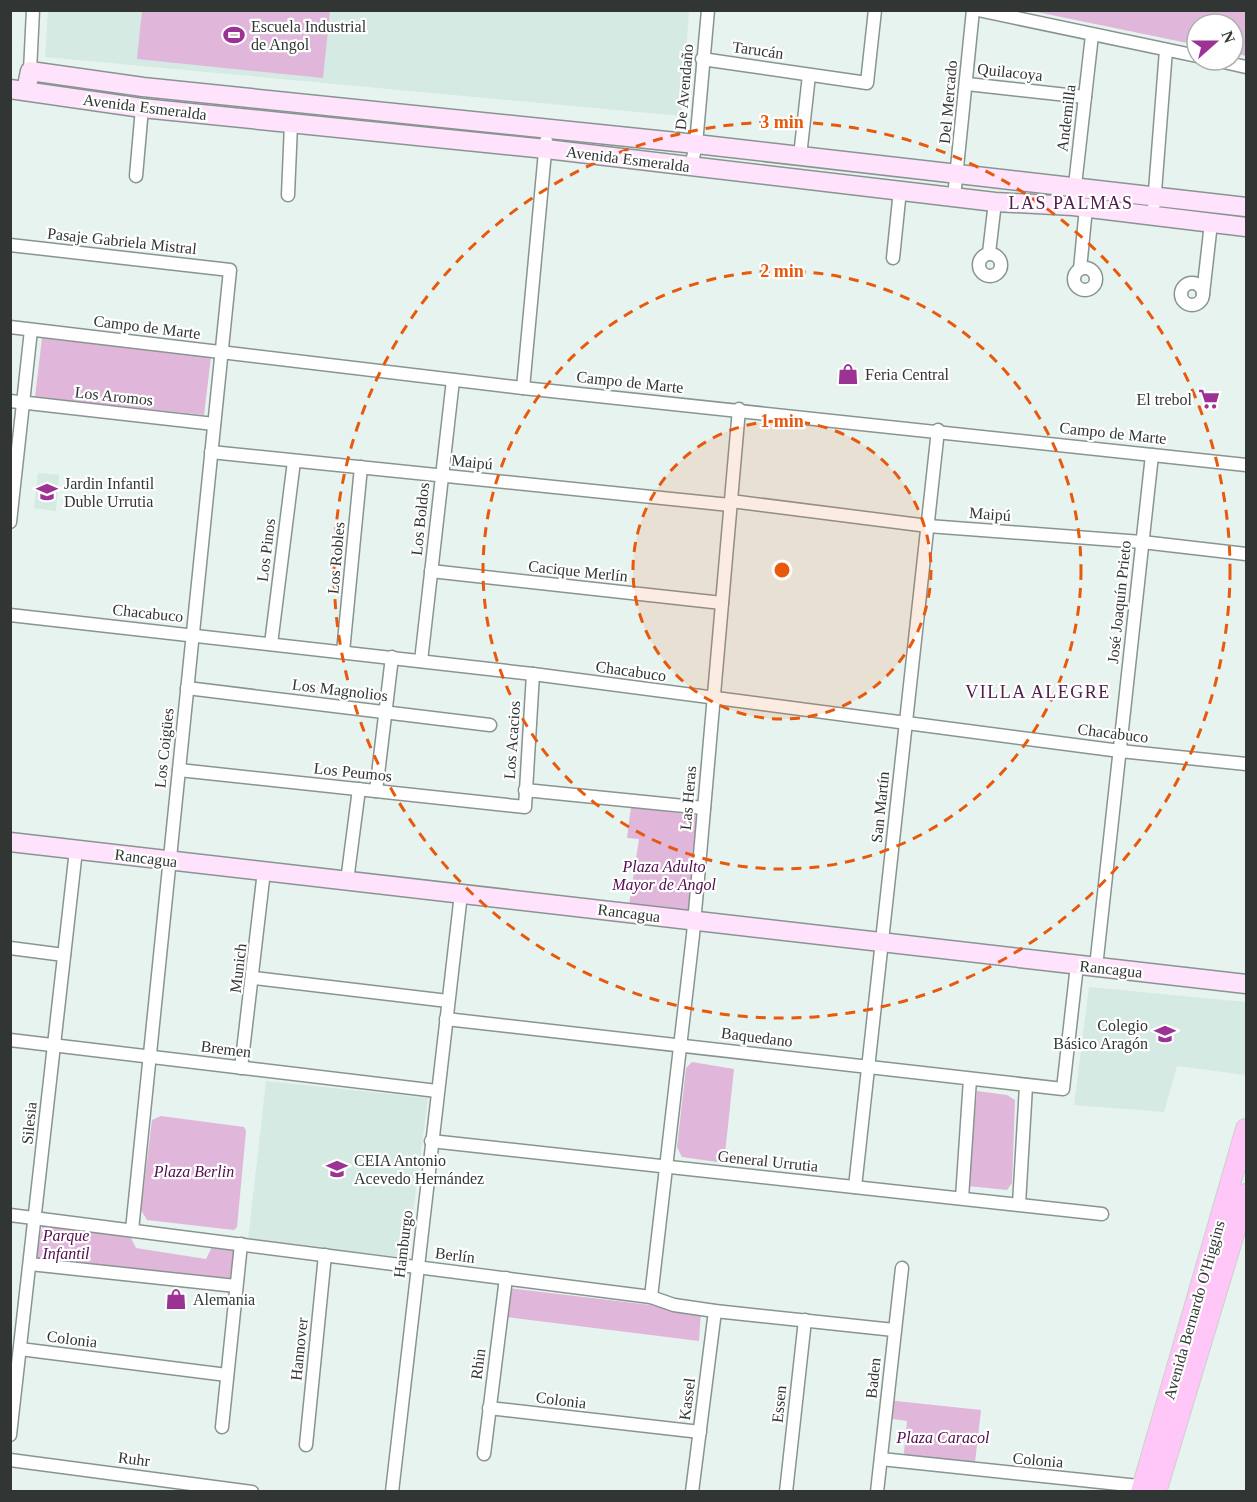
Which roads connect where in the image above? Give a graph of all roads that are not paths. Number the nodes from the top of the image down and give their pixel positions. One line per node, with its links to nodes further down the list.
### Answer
1 (33, 10): 10 (street)
2 (708, 10): 9 (street, De Avendaño)
3 (875, 10): 11 (street, Tarucán)
4 (973, 10): 12 (street, Del Mercado)
5 (978, 10): 6 (street)
6 (1092, 35): 7 (street); 15 (street, Andemilla)
7 (1166, 50): 8 (street); 30 (street)
8 (1185, 54)
9 (702, 59): 11 (street, Tarucán); 19 (street, De Avendaño)
10 (30, 71): 13 (street, Avenida Esmeralda); 14 (street)
11 (809, 75): 21 (street)
12 (967, 84): 15 (street, Quilacoya); 23 (street, Del Mercado)
13 (143, 87): 16 (street); 18 (street, Avenida Esmeralda)
14 (18, 90): 16 (street, Avenida Esmeralda)
15 (1085, 97): 31 (street, Andemilla)
16 (142, 108): 17 (street, Avenida Esmeralda); 24 (street)
17 (291, 124): 20 (street, Avenida Esmeralda); 28 (street)
18 (547, 130): 19 (street, Avenida Esmeralda); 20 (street)
19 (696, 144): 21 (street, Avenida Esmeralda); 22 (street, De Avendaño)
20 (546, 150): 22 (street, Avenida Esmeralda); 47 (street)
21 (802, 156): 23 (street, Avenida Esmeralda); 25 (street); 26 (street)
22 (690, 167): 25 (street, Avenida Esmeralda)
23 (958, 174): 29 (street, Del Mercado); 31 (street, Avenida Esmeralda)
24 (136, 176)
25 (783, 177): 26 (street, Avenida Esmeralda)
26 (815, 180): 27 (street, Avenida Esmeralda)
27 (900, 190): 29 (street, Avenida Esmeralda); 39 (street)
28 (288, 195)
29 (954, 197): 32 (street, Avenida Esmeralda)
30 (1155, 197): 31 (street, Avenida Esmeralda); 33 (street, Avenida Esmeralda); 34 (street)
31 (1078, 200): 32 (street, Avenida Esmeralda); 34 (street, Avenida Esmeralda); 40 (street, Andemilla)
32 (994, 202): 38 (street)
33 (1246, 207)
34 (1154, 216): 35 (street, Avenida Esmeralda)
35 (1211, 223): 36 (street, Avenida Esmeralda); 42 (street)
36 (1246, 227)
37 (10, 245): 41 (street, Pasaje Gabriela Mistral)
38 (989, 253)
39 (894, 258)
40 (1080, 269)
41 (230, 270): 45 (street, Los Coigües)
42 (1203, 294)
43 (10, 327): 44 (street, Campo de Marte)
44 (31, 330): 45 (street, Campo de Marte); 48 (street)
45 (221, 352): 46 (street, Campo de Marte); 50 (street, Los Coigües)
46 (453, 380): 47 (street, Campo de Marte); 57 (street, Los Boldos)
47 (523, 388): 49 (street, Campo de Marte)
48 (17, 402): 50 (street, Los Aromos); 59 (street)
49 (739, 409): 51 (street, Campo de Marte); 58 (street, Las Heras)
50 (214, 424): 52 (street, Los Coigües)
51 (938, 430): 53 (street, Campo de Marte); 60 (street, San Martín)
52 (211, 452): 54 (street, Maipú); 66 (street, Los Coigües)
53 (1152, 454): 55 (street, Campo de Marte); 61 (street, José Joaquín Prieto)
54 (294, 460): 56 (street, Maipú); 67 (street, Los Pinos)
55 (1246, 465)
56 (360, 467): 57 (street, Maipú); 68 (street, Los Robles)
57 (442, 476): 58 (street, Maipú); 63 (street, Los Boldos)
58 (730, 503): 60 (street, Maipú); 64 (street, Las Heras)
59 (10, 522)
60 (928, 526): 61 (street, Maipú); 75 (street, San Martín)
61 (1142, 542): 62 (street, Maipú); 77 (street, José Joaquín Prieto)
62 (1246, 554)
63 (431, 571): 64 (street, Cacique Merlín); 70 (street, Los Boldos)
64 (722, 603): 73 (street, Las Heras)
65 (10, 615): 66 (street, Chacabuco)
66 (192, 635): 67 (street, Chacabuco); 72 (street, Los Coigües)
67 (272, 644): 68 (street, Chacabuco)
68 (343, 652): 69 (street, Chacabuco)
69 (392, 657): 70 (street, Chacabuco); 74 (street)
70 (421, 661): 71 (street, Chacabuco)
71 (533, 674): 73 (street, Chacabuco); 81 (street, Los Acacios)
72 (187, 688): 74 (street, Los Magnolios); 79 (street, Los Coigües)
73 (714, 698): 75 (street, Chacabuco); 84 (street, Las Heras)
74 (385, 712): 76 (street, Los Magnolios); 82 (street)
75 (906, 723): 77 (street, Chacabuco); 92 (street, San Martín)
76 (490, 725)
77 (1120, 751): 78 (street, Chacabuco); 96 (street, José Joaquín Prieto)
78 (1246, 764)
79 (179, 770): 80 (street, Los Peumos); 87 (street, Los Coigües)
80 (359, 789): 82 (street, Los Peumos); 89 (street)
81 (525, 790): 83 (street, Los Acacios); 84 (street)
82 (376, 791): 83 (street, Los Peumos)
83 (525, 807)
84 (704, 808): 91 (street, Las Heras)
85 (10, 842): 86 (street, Rancagua)
86 (76, 850): 87 (street, Rancagua); 94 (street, Silesia)
87 (170, 860): 88 (street, Rancagua); 104 (street, Los Coigües)
88 (264, 871): 89 (street, Rancagua); 97 (street, Munich)
89 (347, 881): 90 (street, Rancagua)
90 (461, 894): 91 (street, Rancagua); 99 (street, Hamburgo)
91 (694, 921): 92 (street, Rancagua); 103 (street, Las Heras)
92 (882, 942): 95 (street, Rancagua); 105 (street, San Martín)
93 (10, 948): 94 (street)
94 (64, 955): 102 (street, Silesia)
95 (1077, 965): 96 (street, Rancagua); 108 (street, Baquedano)
96 (1096, 967): 98 (street, Rancagua)
97 (254, 978): 99 (street); 106 (street, Munich)
98 (1246, 984)
99 (448, 1001): 100 (street, Hamburgo)
100 (446, 1018): 103 (street, Baquedano); 109 (street, Hamburgo)
101 (10, 1040): 102 (street, Bremen)
102 (54, 1045): 104 (street, Bremen); 119 (street, Silesia)
103 (679, 1045): 105 (street, Baquedano); 112 (street, Las Heras)
104 (149, 1057): 106 (street, Bremen); 120 (street, Los Coigües)
105 (868, 1067): 107 (street, Baquedano); 113 (street, San Martín)
106 (241, 1068): 109 (street, Bremen)
107 (970, 1079): 108 (street, Baquedano); 115 (street)
108 (1026, 1086): 116 (street)
109 (437, 1091): 111 (street, Hamburgo)
110 (1246, 1129): 143 (main road, Avenida Bernardo O'Higgins)
111 (431, 1141): 112 (street, General Urrutia); 124 (street, Hamburgo)
112 (664, 1166): 113 (street, General Urrutia); 128 (street, Las Heras)
113 (855, 1187): 115 (street, General Urrutia)
114 (1246, 1194): 143 (main road, Avenida Bernardo O'Higgins)
115 (962, 1198): 116 (street, General Urrutia)
116 (1019, 1204): 117 (street, General Urrutia)
117 (1101, 1214)
118 (10, 1215): 119 (street, Berlín)
119 (35, 1218): 120 (street, Berlín); 123 (street, Silesia)
120 (132, 1230): 121 (street, Berlín)
121 (241, 1244): 122 (street, Berlín); 127 (street)
122 (325, 1255): 124 (street, Berlín); 138 (street, Hannover)
123 (30, 1264): 127 (street); 132 (street, Silesia)
124 (416, 1266): 126 (street, Berlín); 145 (street, Hamburgo)
125 (902, 1268): 131 (street, Baden)
126 (506, 1278): 128 (street, Berlín); 134 (street, Rhin)
127 (236, 1286): 133 (street)
128 (651, 1297): 129 (street, Berlín)
129 (715, 1311): 130 (street, Berlín); 136 (street, Kassel)
130 (805, 1320): 131 (street, Berlín); 147 (street, Essen)
131 (894, 1330): 140 (street, Baden)
132 (20, 1349): 133 (street, Colonia); 137 (street, Silesia)
133 (227, 1374): 135 (street)
134 (489, 1408): 136 (street, Colonia); 139 (street, Rhin)
135 (222, 1427)
136 (700, 1432): 146 (street, Kassel)
137 (10, 1435)
138 (306, 1446)
139 (483, 1454)
140 (881, 1459): 143 (street, Colonia); 148 (street, Baden)
141 (10, 1460): 142 (street, Ruhr)
142 (191, 1488): 144 (street, Ruhr)
143 (1149, 1489)
144 (252, 1491)
145 (392, 1491)
146 (692, 1491)
147 (786, 1491)
148 (877, 1491)

